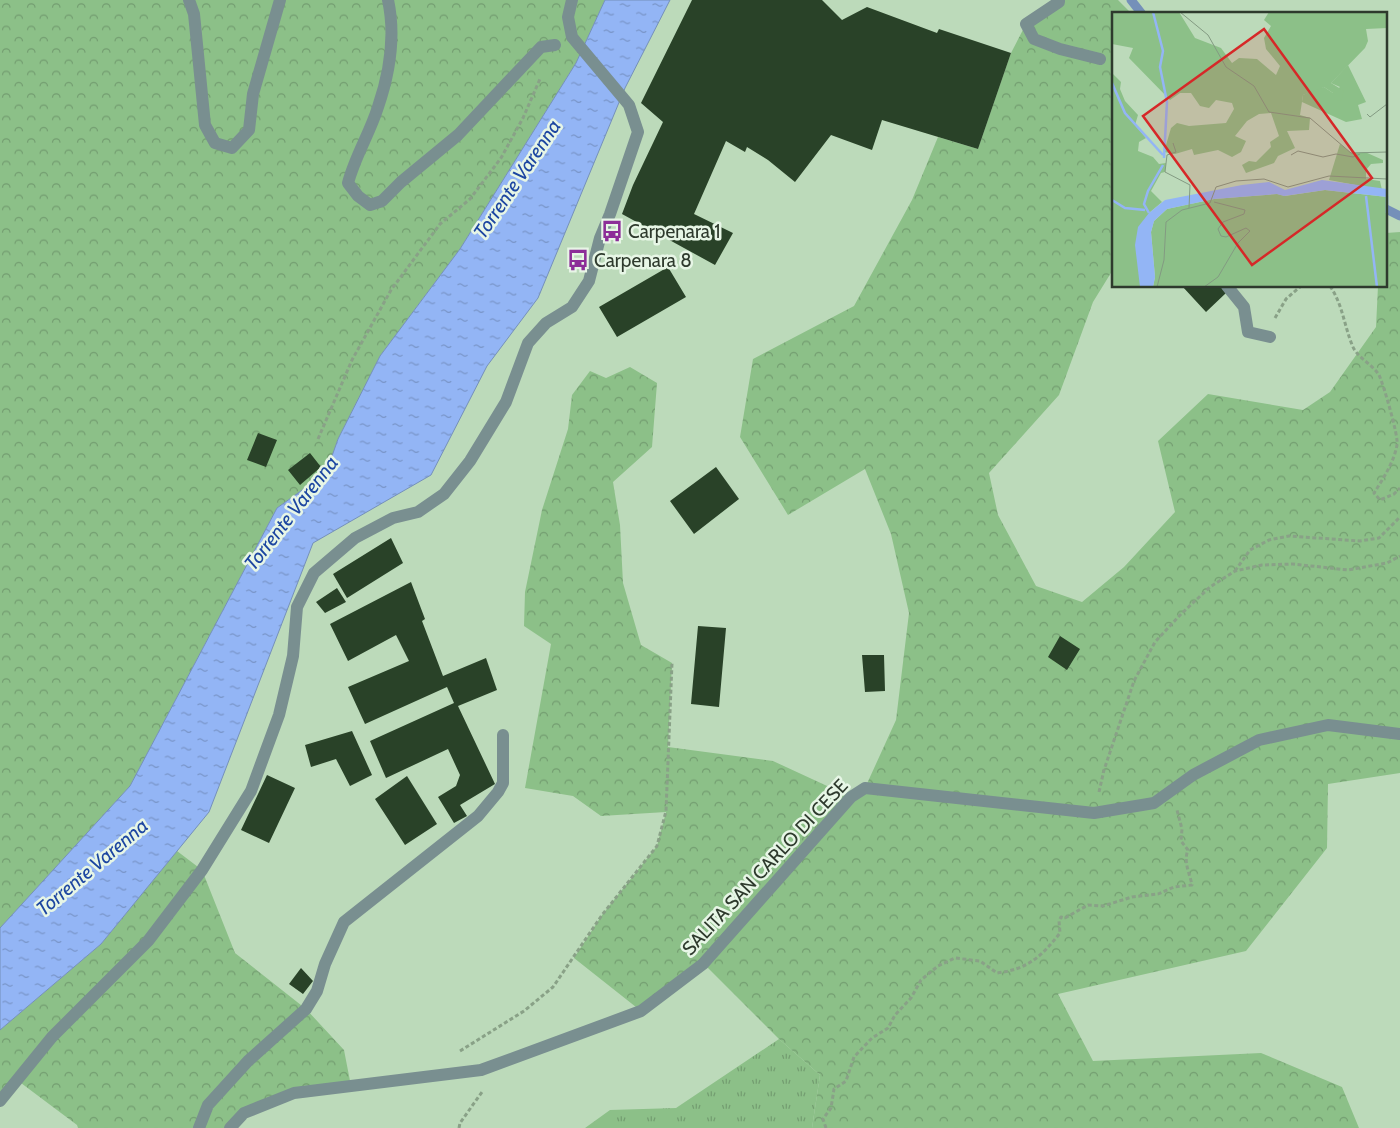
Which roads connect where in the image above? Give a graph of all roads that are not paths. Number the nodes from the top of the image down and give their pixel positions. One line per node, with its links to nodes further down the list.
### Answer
1 (189, 0): 2 (street)
2 (280, 0)
3 (388, 0): 6 (street)
4 (572, 0): 12 (street)
5 (1059, 0): 7 (street)
6 (555, 45)
7 (1100, 60)
8 (1229, 288): 9 (street)
9 (1270, 337)
10 (1400, 734): 14 (street, SALITA SAN CARLO DI CESE)
11 (503, 736): 13 (street)
12 (0, 1101)
13 (199, 1128)
14 (230, 1128)

